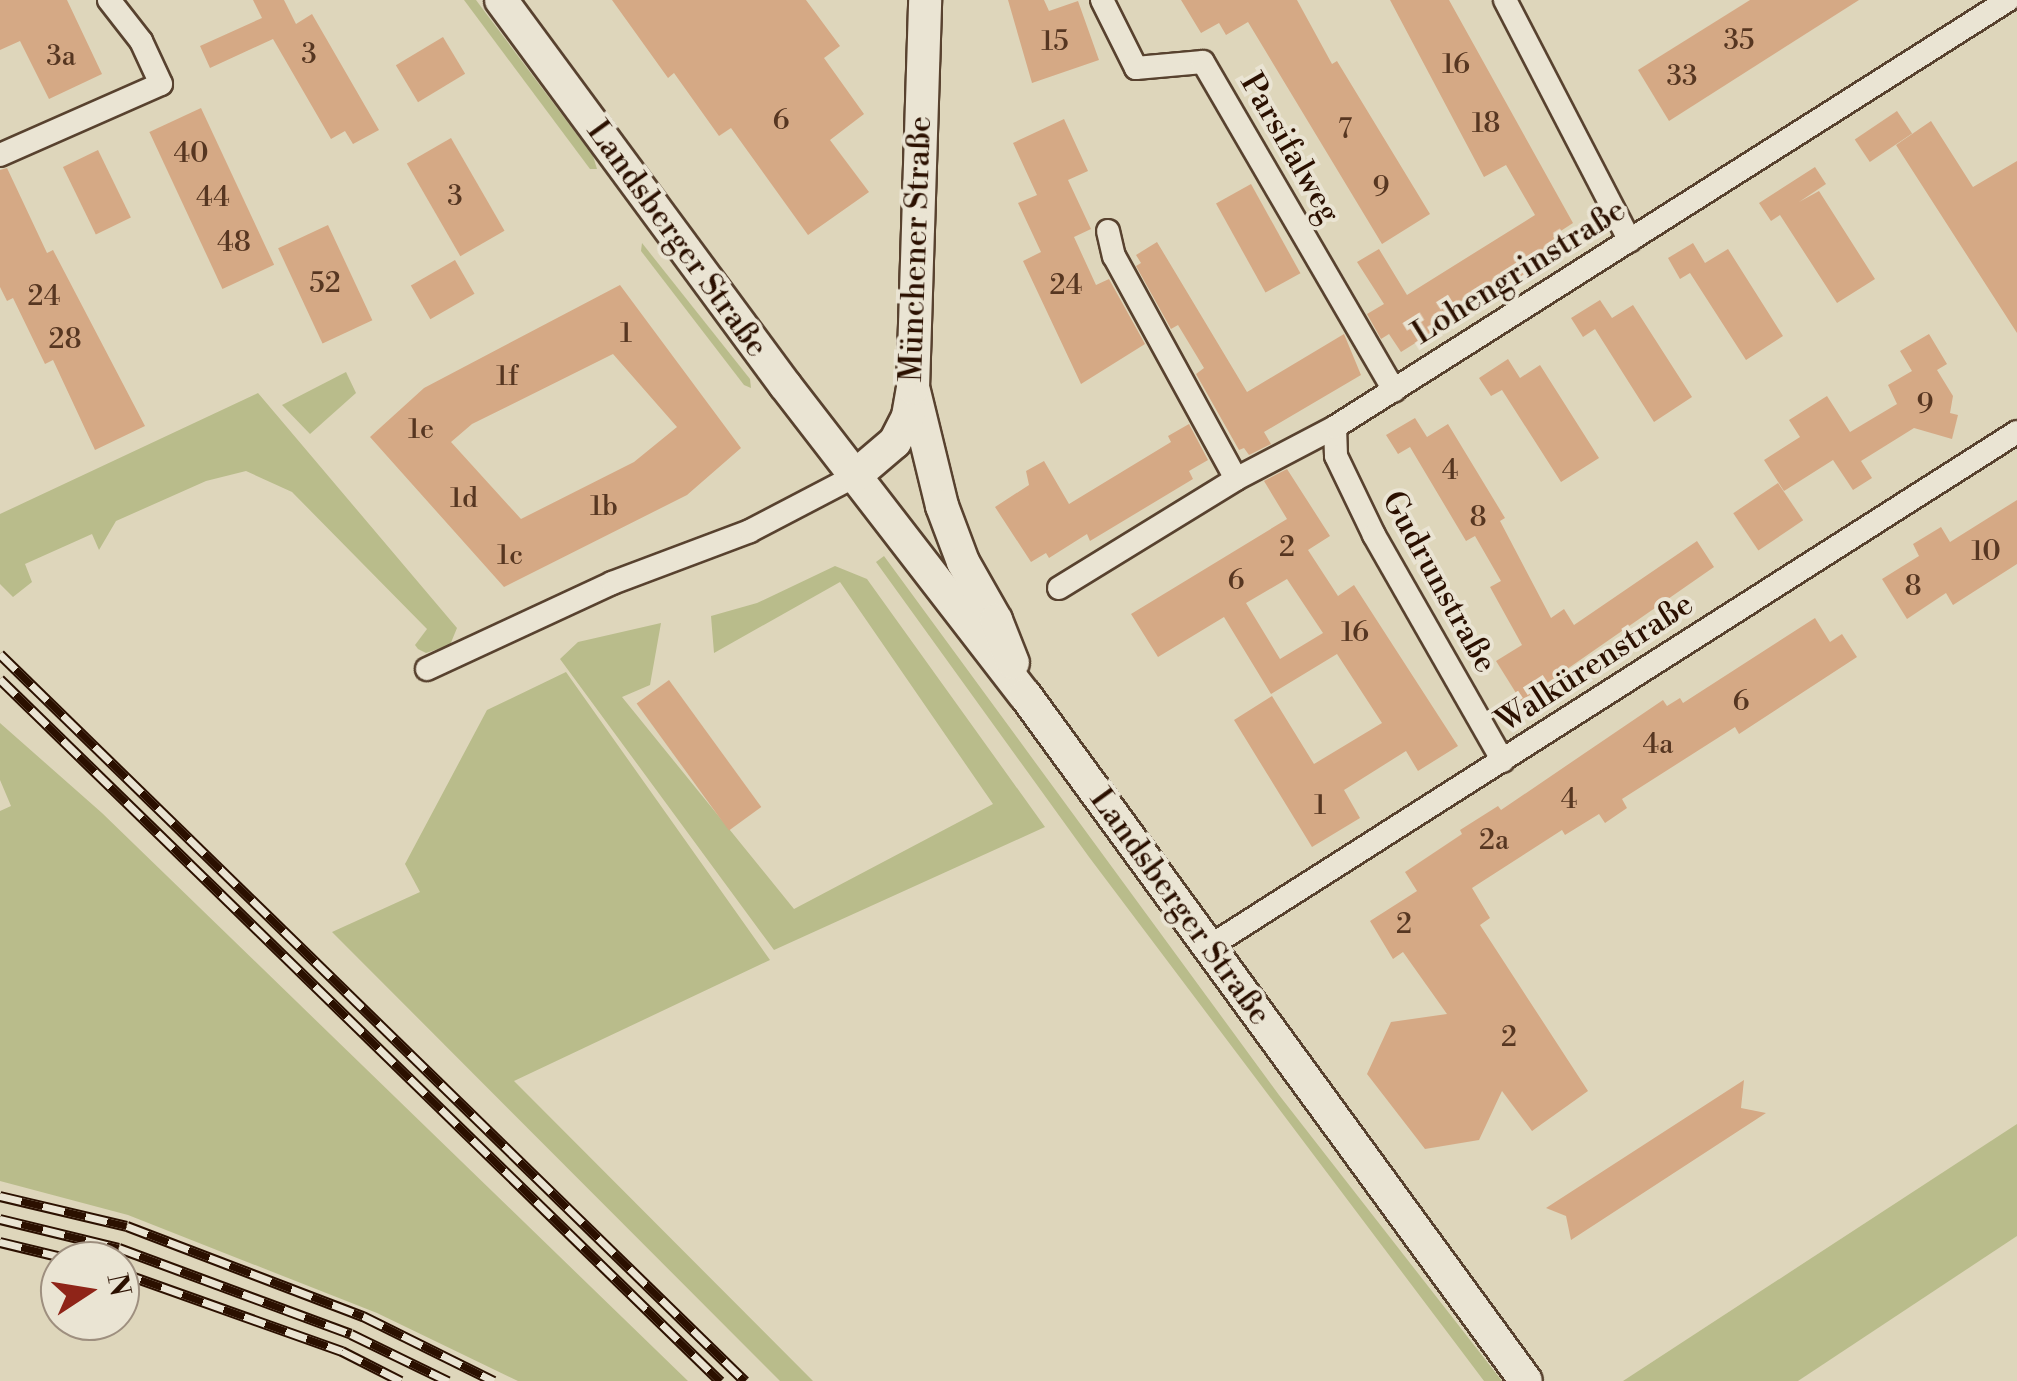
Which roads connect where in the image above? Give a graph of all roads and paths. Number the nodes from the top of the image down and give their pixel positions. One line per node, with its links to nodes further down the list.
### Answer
1 (109, 0): 7 (street)
2 (501, 0): 14 (main road, Landsberger Straße)
3 (925, 0): 10 (main road, Münchener Straße)
4 (1102, 0): 11 (street, Parsifalweg)
5 (1505, 0): 9 (street)
6 (2008, 0): 9 (street, Lohengrinstraße)
7 (0, 156)
8 (1108, 231): 15 (street)
9 (1630, 241): 11 (street, Lohengrinstraße)
10 (913, 388): 14 (main road, Münchener Straße); 18 (main road)
11 (1394, 390): 12 (street, Lohengrinstraße)
12 (1334, 427): 15 (street, Lohengrinstraße); 19 (street, Gudrunstraße)
13 (2017, 432): 19 (street, Walkürenstraße)
14 (855, 476): 17 (street); 18 (main road, Landsberger Straße)
15 (1236, 478): 16 (street, Lohengrinstraße)
16 (1059, 588)
17 (427, 669)
18 (1025, 695): 20 (main road, Landsberger Straße)
19 (1503, 761): 20 (street, Walkürenstraße)
20 (1207, 948): 21 (main road, Landsberger Straße)
21 (1526, 1381)

